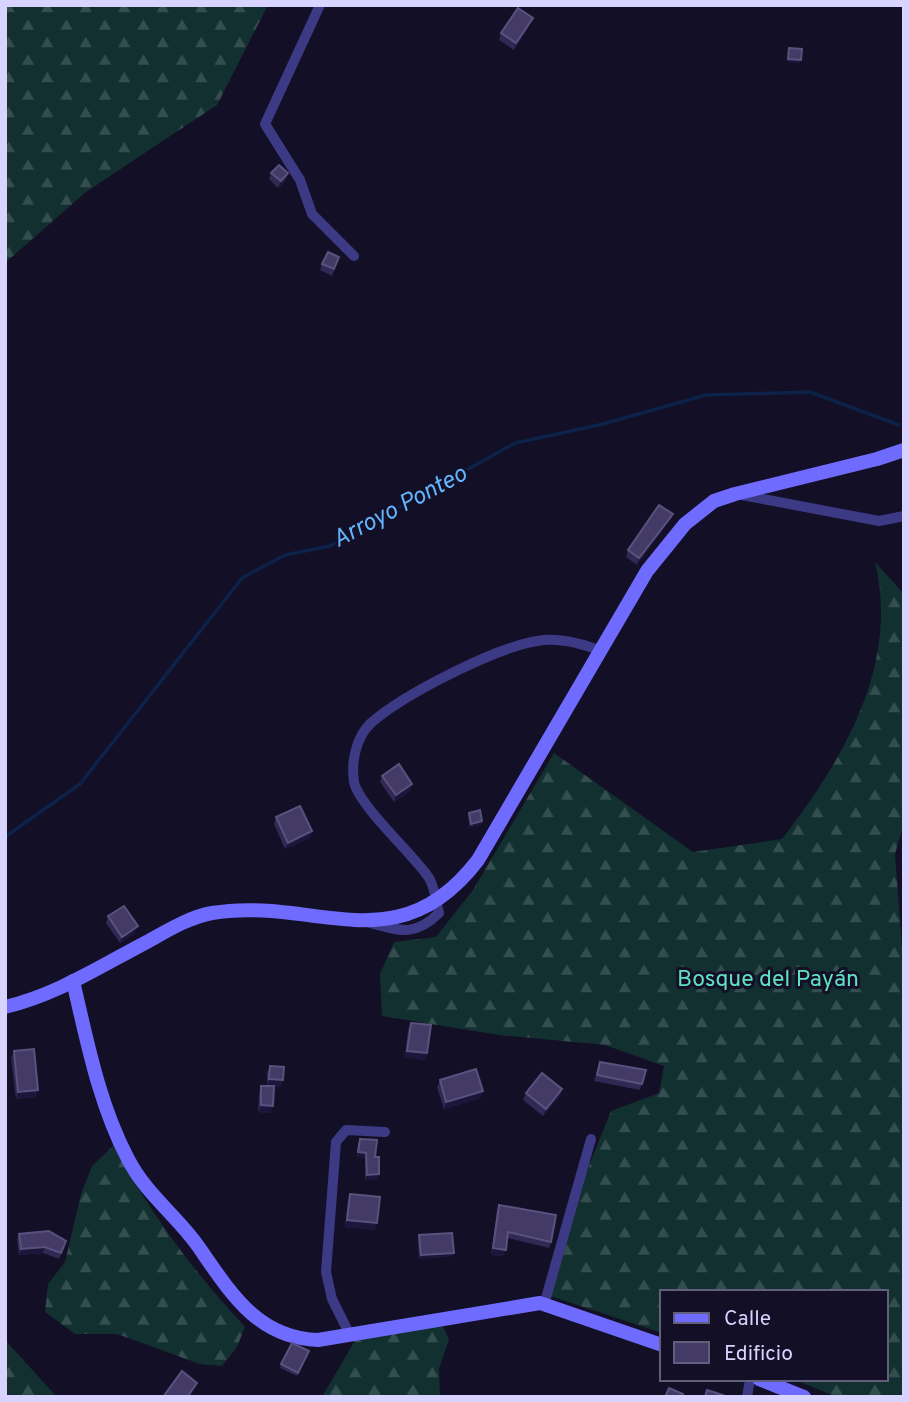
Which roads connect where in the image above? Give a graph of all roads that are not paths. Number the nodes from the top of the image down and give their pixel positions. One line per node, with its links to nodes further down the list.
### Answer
1 (320, 5): 2 (street)
2 (354, 257)
3 (904, 450): 4 (street)
4 (735, 494): 5 (street); 6 (street)
5 (904, 516)
6 (599, 650): 7 (street); 7 (street)
7 (436, 901): 8 (street)
8 (73, 981): 9 (street); 13 (street)
9 (5, 1007)
10 (385, 1132): 13 (street)
11 (591, 1139): 12 (street)
12 (544, 1305): 13 (street); 14 (street)
13 (349, 1333)
14 (660, 1344)
15 (764, 1381): 16 (street)
16 (804, 1397)

